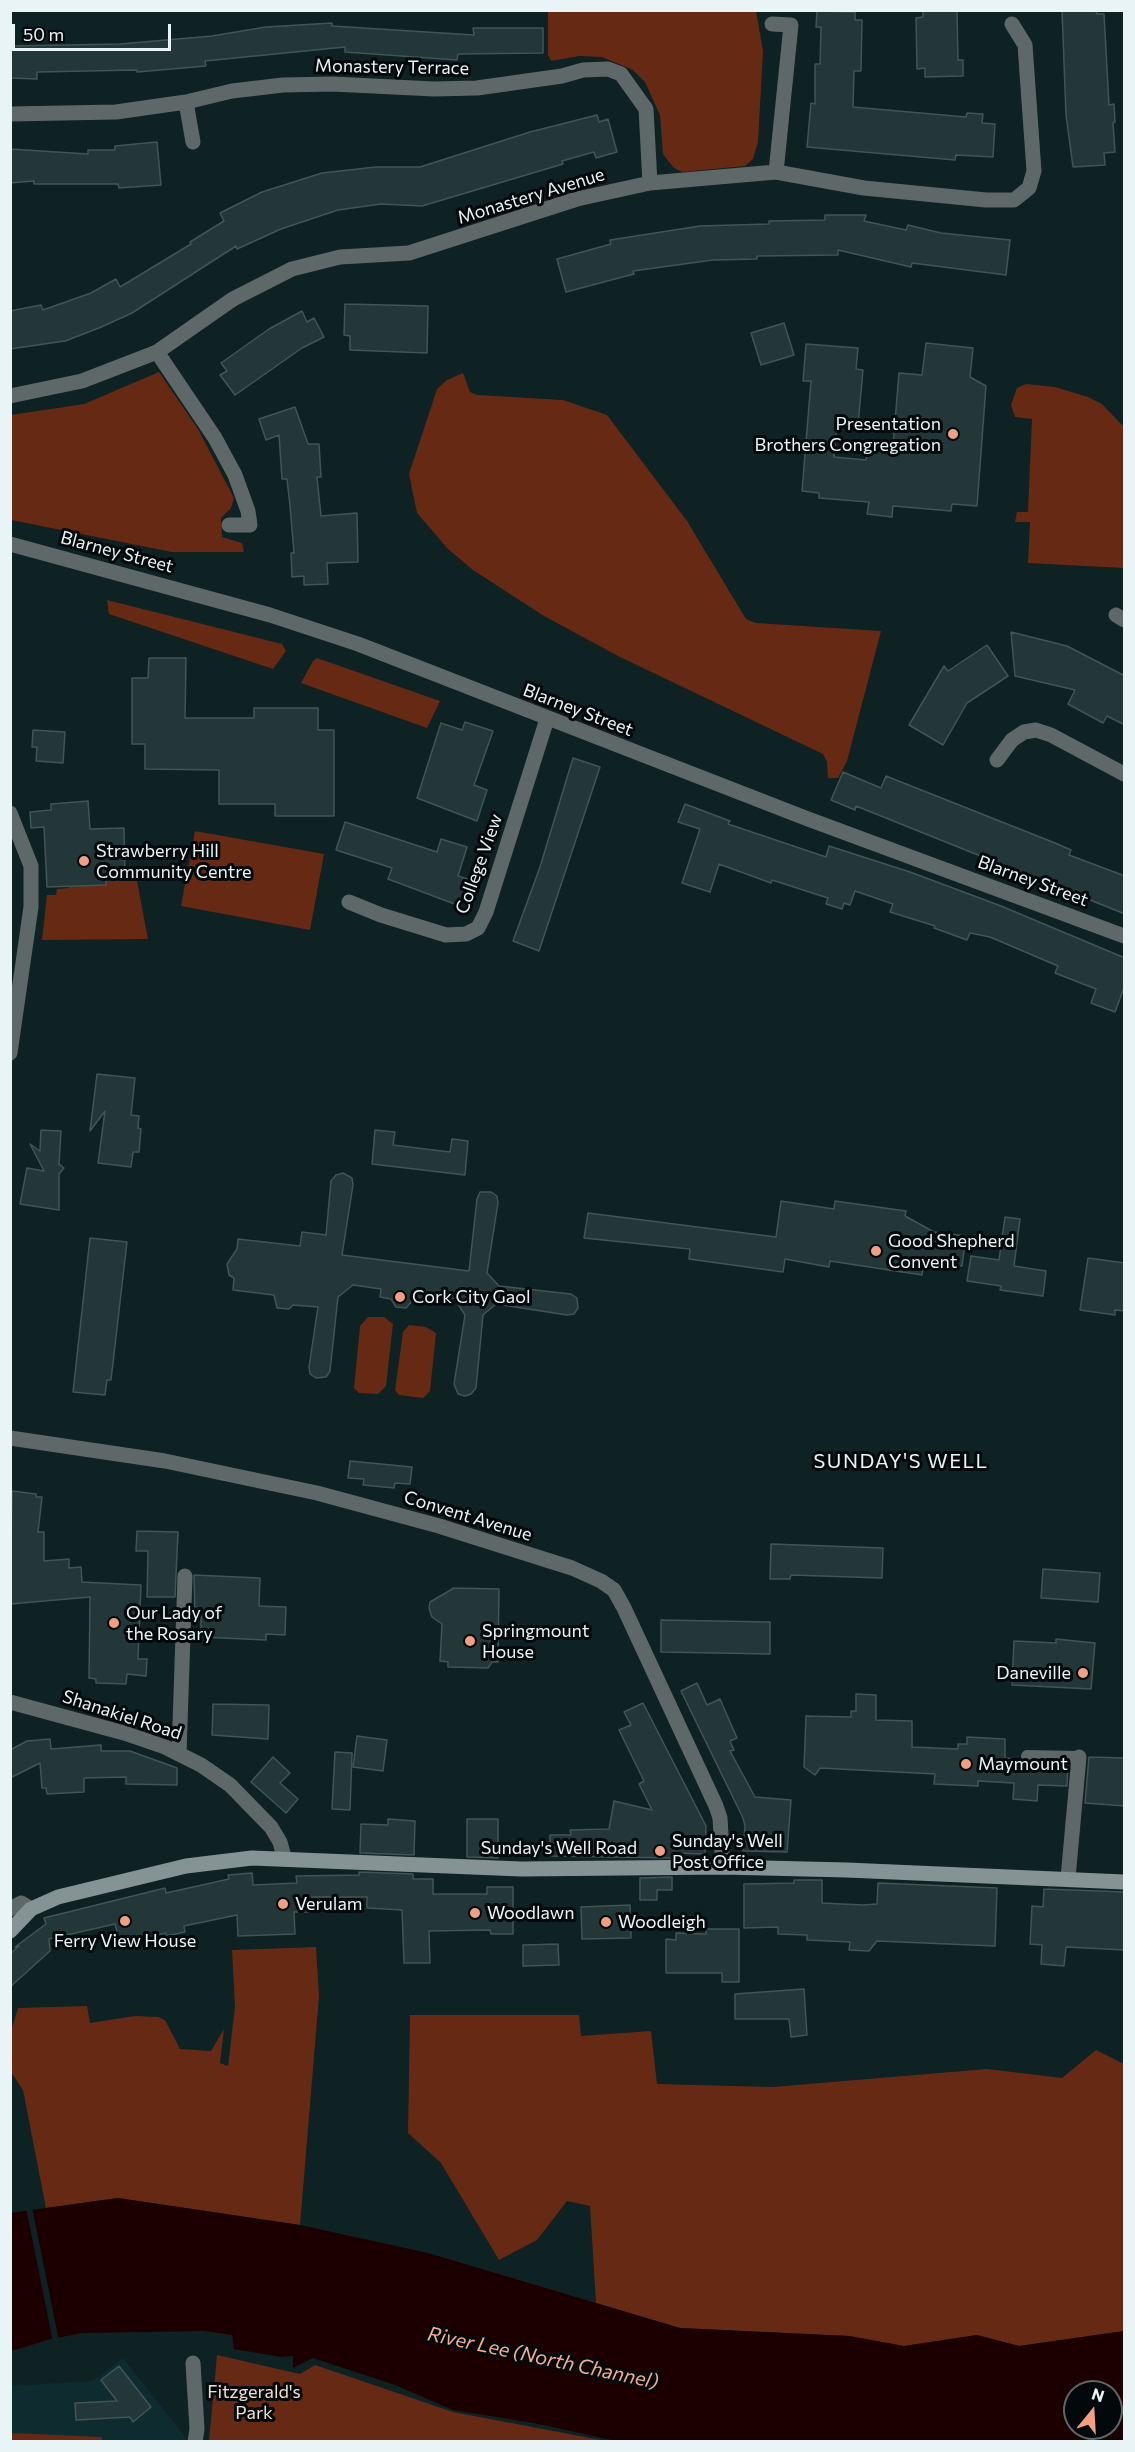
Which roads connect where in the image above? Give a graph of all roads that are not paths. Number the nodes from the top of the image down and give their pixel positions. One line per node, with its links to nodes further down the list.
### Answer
1 (772, 24): 6 (street)
2 (1012, 24): 6 (street, Monastery Avenue)
3 (186, 102): 4 (street, Monastery Terrace); 5 (street); 7 (street, Monastery Terrace)
4 (10, 114)
5 (193, 142)
6 (776, 172): 7 (street, Monastery Avenue)
7 (650, 183): 8 (street, Monastery Avenue)
8 (157, 352): 9 (street, Monastery Avenue); 10 (street)
9 (10, 396)
10 (229, 525)
11 (10, 544): 12 (street, Blarney Street)
12 (547, 719): 16 (street, College View); 17 (street, Blarney Street)
13 (997, 760): 14 (street)
14 (1125, 774)
15 (10, 813): 18 (street)
16 (349, 902)
17 (1125, 936)
18 (10, 1053)
19 (10, 1438): 26 (street, Convent Avenue)
20 (185, 1576): 22 (street)
21 (10, 1702): 22 (street, Shanakiel Road)
22 (179, 1754): 25 (street, Shanakiel Road)
23 (1027, 1756): 24 (street)
24 (1079, 1757): 27 (street)
25 (284, 1857): 26 (main road, Sunday's Well Road); 30 (main road, Sunday's Well Road)
26 (723, 1867): 27 (main road, Sunday's Well Road)
27 (1068, 1878): 28 (main road, Sunday's Well Road)
28 (1125, 1882)
29 (10, 1910): 30 (street)
30 (31, 1910): 31 (main road, Sunday's Well Road)
31 (10, 1931)
32 (193, 2363): 33 (street)
33 (195, 2442)

